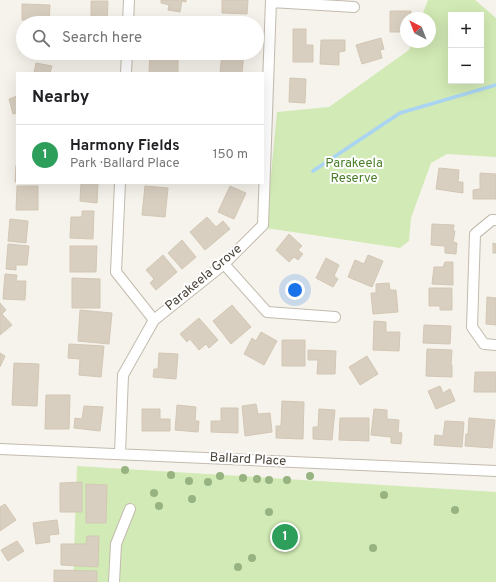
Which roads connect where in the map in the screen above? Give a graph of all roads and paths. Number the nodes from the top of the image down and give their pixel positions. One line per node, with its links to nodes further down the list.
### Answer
1 (129, 0): 4 (street)
2 (271, 1): 3 (street); 7 (street, Parakeela Grove)
3 (354, 7)
4 (128, 16)
5 (127, 60): 6 (street)
6 (126, 72)
7 (264, 175)
8 (120, 184): 13 (street)
9 (264, 184): 11 (street, Parakeela Grove)
10 (496, 220): 14 (street)
11 (224, 264): 12 (street); 13 (street, Parakeela Grove)
12 (335, 318)
13 (154, 320): 16 (street, Parakeela Grove)
14 (496, 345)
15 (0, 449): 16 (street, Ballard Place)
16 (120, 454): 17 (street, Ballard Place)
17 (496, 472)
18 (130, 509): 19 (street)
19 (114, 582)

